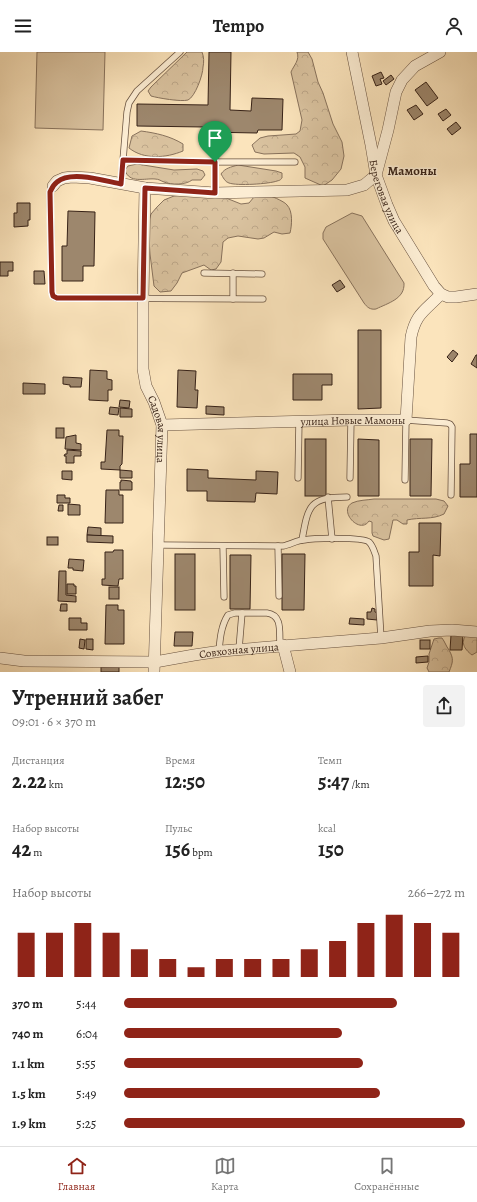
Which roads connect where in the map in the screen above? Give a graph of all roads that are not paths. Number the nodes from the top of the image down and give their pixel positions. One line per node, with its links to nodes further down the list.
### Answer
1 (180, 52): 5 (lane)
2 (352, 52): 8 (street, Береговая улица)
3 (440, 52): 8 (street)
4 (215, 143): 6 (lane)
5 (123, 160): 6 (lane); 9 (lane)
6 (215, 162): 7 (lane); 12 (lane)
7 (294, 162)
8 (376, 175): 12 (street); 16 (street, Береговая улица)
9 (121, 184): 10 (street); 11 (street)
10 (53, 186): 18 (lane)
11 (145, 188): 12 (street); 18 (street, Садовая улица)
12 (215, 193)
13 (204, 273): 14 (lane)
14 (233, 273): 15 (lane); 19 (lane)
15 (262, 274)
16 (441, 294): 17 (street); 22 (street, улица Новые Мамоны)
17 (477, 294)
18 (143, 298): 19 (lane); 24 (street, Садовая улица)
19 (233, 299): 20 (lane)
20 (262, 299)
21 (351, 420): 22 (street, улица Новые Мамоны); 23 (street, улица Новые Мамоны); 26 (lane)
22 (406, 420): 27 (lane); 28 (lane)
23 (299, 421): 24 (street, улица Новые Мамоны); 25 (lane)
24 (162, 425): 33 (street, Садовая улица)
25 (298, 478)
26 (350, 478)
27 (405, 480)
28 (451, 495)
29 (347, 496): 30 (lane)
30 (328, 498): 31 (lane); 32 (lane)
31 (332, 539): 32 (lane); 40 (lane)
32 (302, 540): 35 (lane)
33 (157, 545): 34 (lane); 45 (street, Садовая улица)
34 (224, 546): 35 (lane); 37 (lane)
35 (278, 546): 36 (lane)
36 (278, 596)
37 (224, 597)
38 (242, 613): 41 (lane); 42 (lane); 43 (lane)
39 (477, 632): 40 (street, Совхозная улица)
40 (381, 638): 41 (street, Совхозная улица)
41 (282, 645): 42 (street, Совхозная улица); 46 (street)
42 (239, 649): 43 (street, Совхозная улица)
43 (219, 651): 45 (street, Совхозная улица)
44 (0, 658): 45 (street, Совхозная улица)
45 (154, 667)
46 (290, 672)

